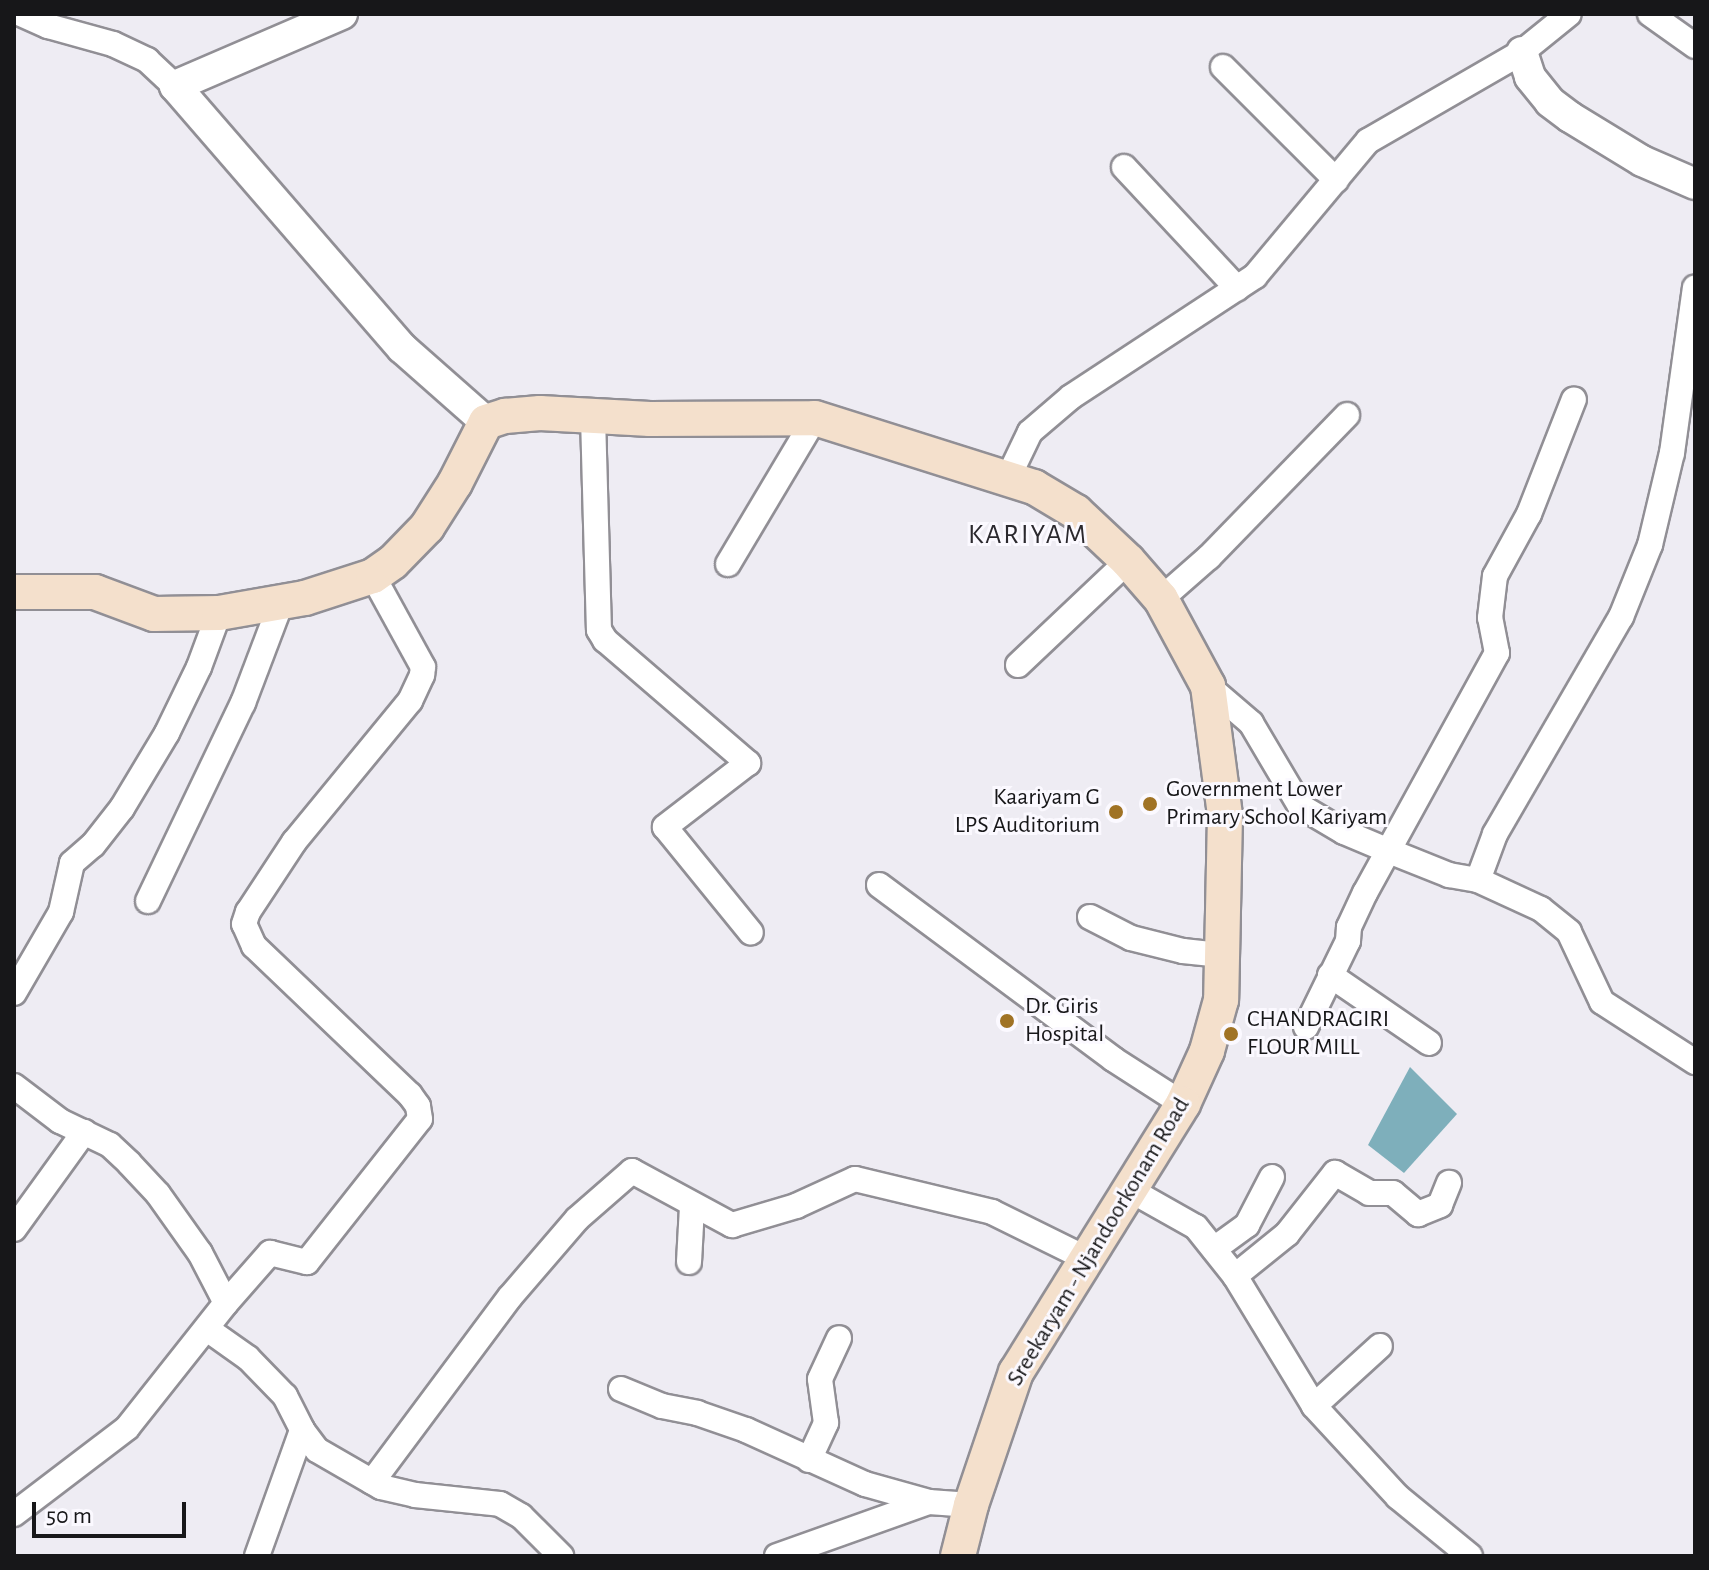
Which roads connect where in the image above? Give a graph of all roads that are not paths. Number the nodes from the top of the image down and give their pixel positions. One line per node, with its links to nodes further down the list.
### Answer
1 (21, 14): 5 (street)
2 (342, 14): 9 (street)
3 (1569, 14): 7 (street)
4 (1650, 14): 6 (street)
5 (50, 20): 9 (street)
6 (1695, 46)
7 (1522, 52): 11 (street); 12 (street)
8 (1223, 67): 11 (street)
9 (175, 86): 19 (street)
10 (1124, 167): 13 (street)
11 (1336, 180): 13 (street)
12 (1695, 184)
13 (1237, 288): 20 (street)
14 (1695, 288): 31 (street)
15 (1574, 399): 30 (street)
16 (1347, 415): 25 (street)
17 (593, 417): 18 (main road, Sreekaryam - Njandoorkonam Road); 19 (main road, Sreekaryam - Njandoorkonam Road); 35 (street)
18 (815, 418): 20 (main road, Sreekaryam - Njandoorkonam Road); 22 (street)
19 (486, 422): 23 (main road)
20 (1007, 480): 21 (main road, Sreekaryam - Njandoorkonam Road)
21 (1128, 561): 25 (main road, Sreekaryam - Njandoorkonam Road); 28 (street)
22 (728, 564)
23 (373, 576): 26 (main road); 54 (street)
24 (16, 595): 27 (main road)
25 (1161, 599): 29 (main road, Sreekaryam - Njandoorkonam Road)
26 (281, 603): 27 (main road); 33 (street)
27 (219, 613): 38 (street)
28 (1018, 665)
29 (1208, 686): 30 (street); 36 (main road, Sreekaryam - Njandoorkonam Road)
30 (1389, 851): 31 (street); 37 (street)
31 (1478, 880): 41 (street)
32 (879, 885): 43 (street)
33 (148, 901)
34 (1090, 917): 36 (street)
35 (751, 933)
36 (1222, 955): 43 (main road, Sreekaryam - Njandoorkonam Road)
37 (1330, 975): 39 (street); 40 (street)
38 (14, 993)
39 (1306, 1027)
40 (1429, 1043)
41 (1695, 1062)
42 (14, 1086): 44 (street)
43 (1183, 1104): 47 (main road, Sreekaryam - Njandoorkonam Road)
44 (84, 1132): 49 (street); 54 (street)
45 (1272, 1177): 50 (street)
46 (1449, 1183): 53 (street)
47 (1132, 1191): 50 (street); 51 (main road, Sreekaryam - Njandoorkonam Road)
48 (692, 1207): 51 (street); 52 (street); 62 (street)
49 (14, 1229)
50 (1214, 1249): 53 (street)
51 (1089, 1260): 64 (main road, Sreekaryam - Njandoorkonam Road)
52 (689, 1262)
53 (1235, 1276): 59 (street)
54 (226, 1303): 55 (street)
55 (207, 1329): 60 (street); 65 (street)
56 (839, 1338): 61 (street)
57 (1380, 1346): 59 (street)
58 (621, 1389): 61 (street)
59 (1314, 1406): 70 (street)
60 (302, 1430): 62 (street); 66 (street)
61 (809, 1460): 63 (street)
62 (372, 1482): 67 (street)
63 (929, 1502): 64 (street); 68 (street)
64 (971, 1505): 69 (main road, Sreekaryam - Njandoorkonam Road)
65 (14, 1514)
66 (257, 1556)
67 (561, 1556)
68 (777, 1556)
69 (958, 1556)
70 (1470, 1556)

